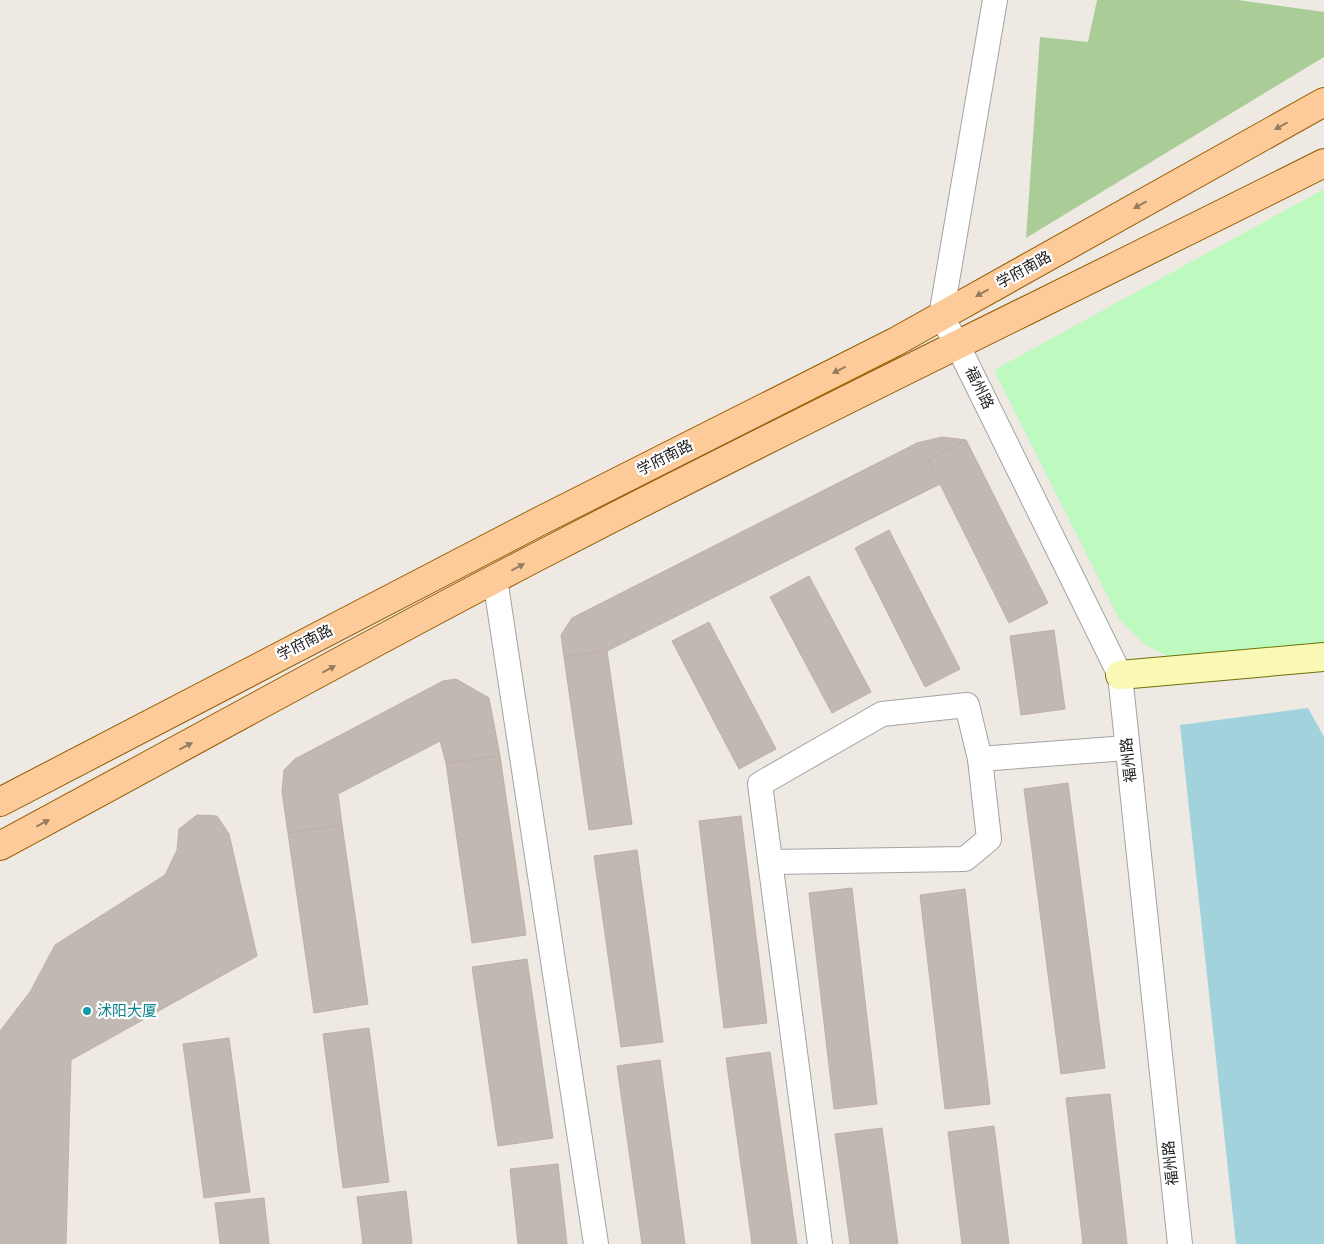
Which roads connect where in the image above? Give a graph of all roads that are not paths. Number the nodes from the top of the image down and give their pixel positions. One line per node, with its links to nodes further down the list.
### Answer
1 (995, 0): 4 (street)
2 (1324, 102): 4 (main road, 学府南路, one-way to 4)
3 (1324, 163): 5 (main road, 学府南路)
4 (941, 316): 5 (street, 福州路); 11 (main road, 学府南路, one-way to 11)
5 (957, 344): 6 (main road, 学府南路, one-way to 5); 8 (street, 福州路)
6 (495, 579): 12 (main road, 学府南路, one-way to 6); 14 (street)
7 (1324, 657): 8 (street)
8 (1120, 675): 9 (street, 福州路)
9 (1127, 748): 10 (street); 16 (street, 福州路)
10 (980, 760): 13 (street); 13 (street)
11 (2, 800)
12 (0, 846)
13 (771, 862): 15 (street)
14 (596, 1244)
15 (820, 1244)
16 (1180, 1244)

